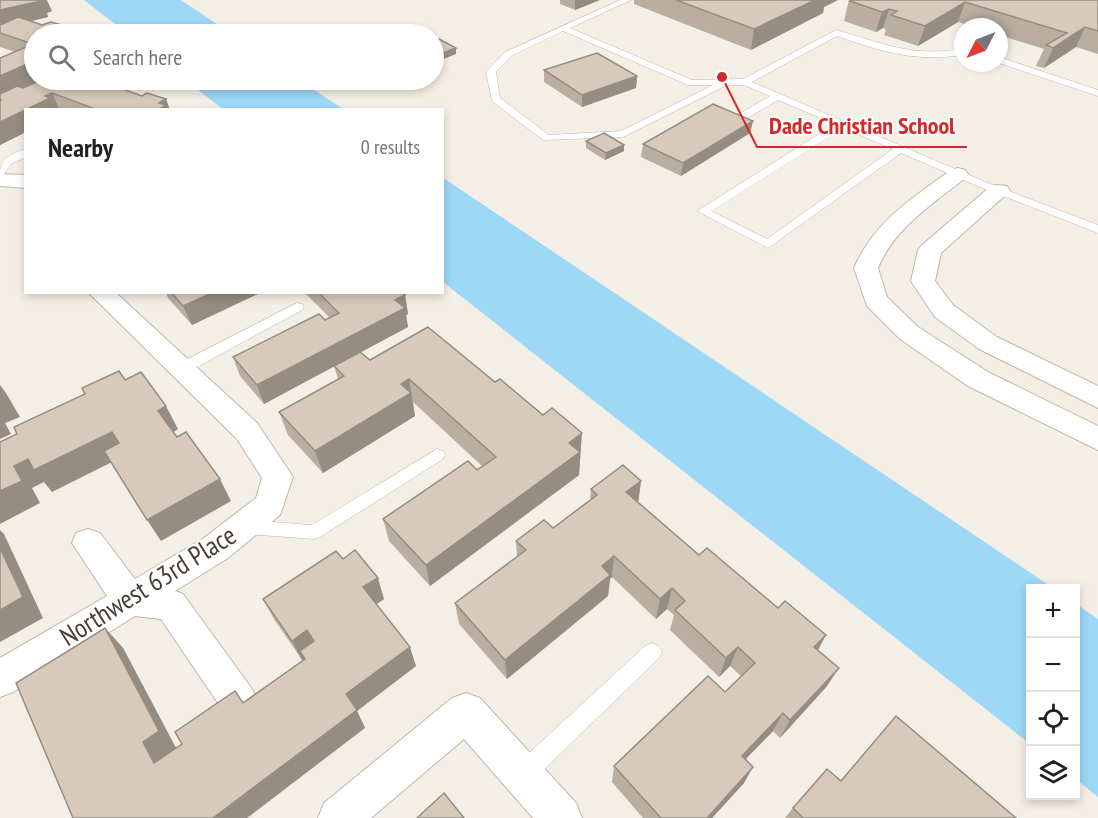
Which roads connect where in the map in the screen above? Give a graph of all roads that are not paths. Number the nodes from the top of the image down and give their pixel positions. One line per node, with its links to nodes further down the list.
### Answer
1 (627, 0): 2 (lane)
2 (563, 28): 5 (lane); 5 (lane)
3 (954, 54): 6 (lane)
4 (1008, 63): 7 (lane)
5 (728, 81): 6 (lane)
6 (745, 82): 8 (lane)
7 (1098, 93)
8 (778, 96): 9 (lane); 10 (lane)
9 (740, 118)
10 (842, 124): 11 (lane); 11 (lane)
11 (900, 149): 14 (lane)
12 (24, 153): 13 (lane)
13 (0, 172)
14 (958, 174): 17 (lane); 23 (street)
15 (0, 180): 16 (street)
16 (24, 181)
17 (999, 190): 18 (lane); 22 (street)
18 (1098, 229)
19 (102, 294): 21 (street)
20 (297, 308): 21 (lane)
21 (181, 369): 25 (street, Northwest 63rd Place)
22 (1098, 398)
23 (1098, 439)
24 (437, 455): 25 (lane)
25 (243, 527): 27 (street, Northwest 63rd Place)
26 (88, 543): 27 (street)
27 (129, 599): 29 (street, Northwest 63rd Place); 30 (street)
28 (652, 652): 31 (lane)
29 (0, 679)
30 (239, 702)
31 (522, 775): 32 (street); 33 (street)
32 (339, 818)
33 (561, 818)

